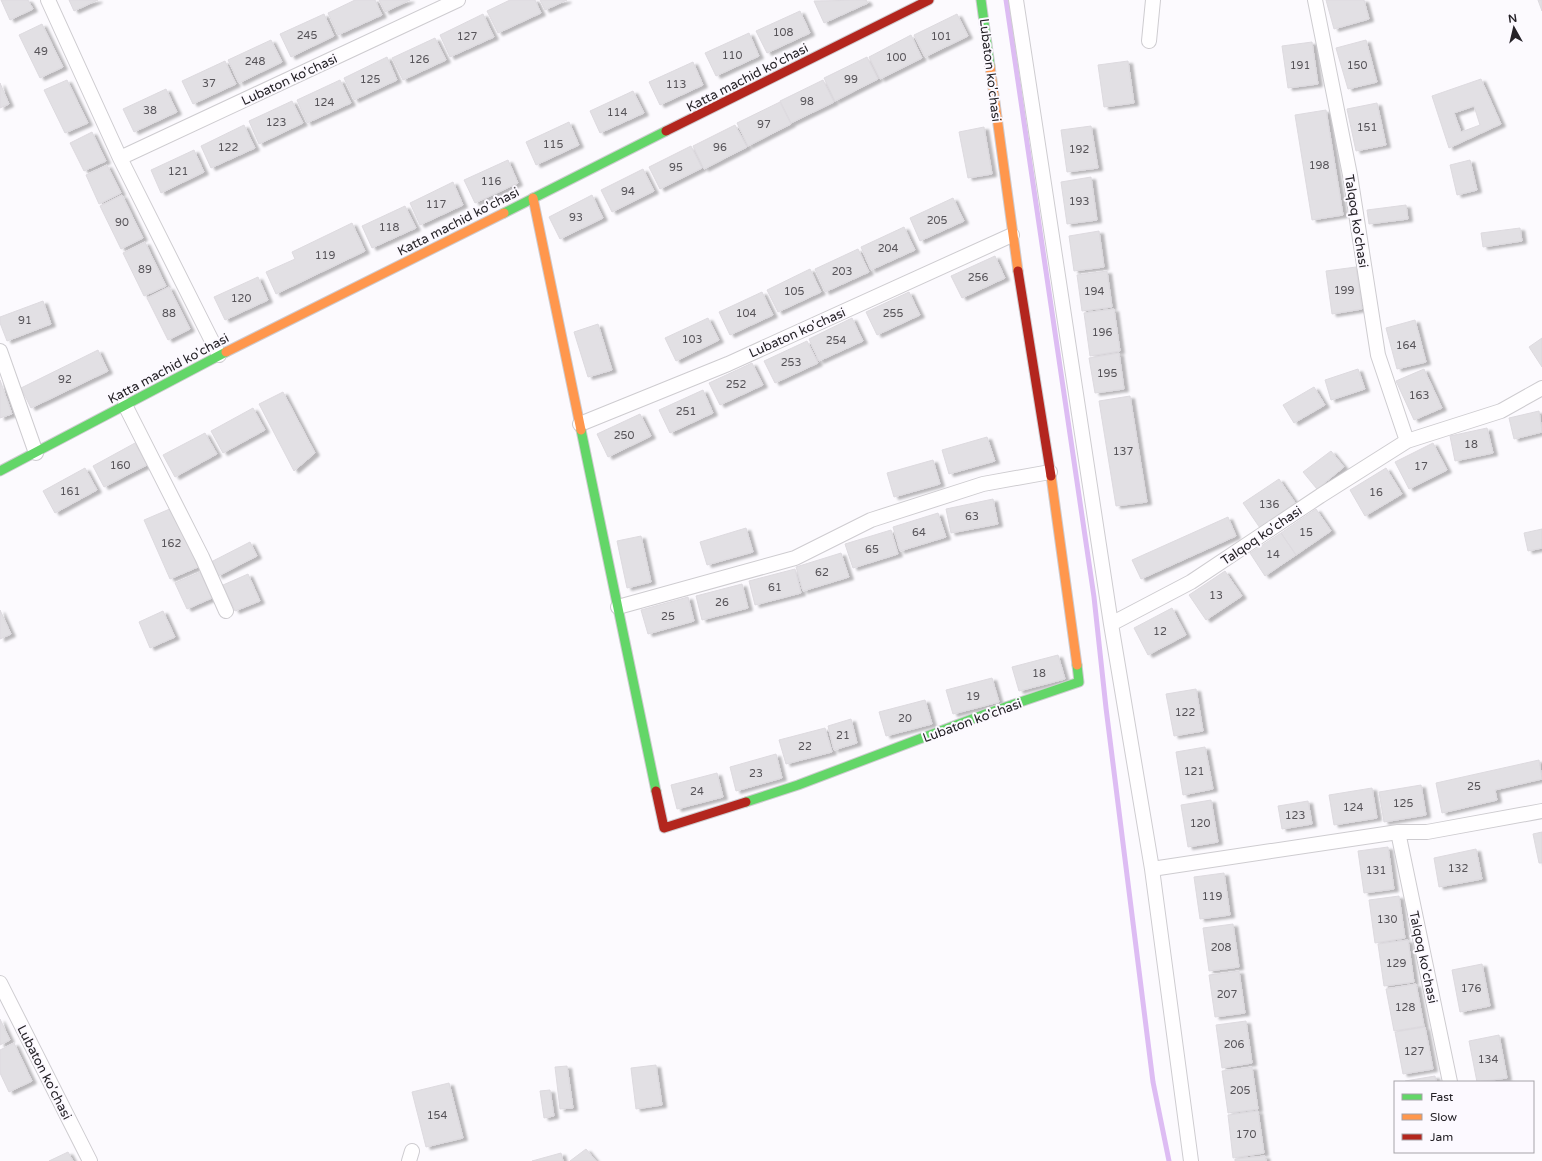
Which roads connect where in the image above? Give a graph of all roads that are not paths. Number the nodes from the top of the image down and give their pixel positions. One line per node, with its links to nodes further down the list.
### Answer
1 (48, 0): 9 (street)
2 (458, 0): 9 (street, Lubaton ko'chasi)
3 (929, 0): 10 (street, Katta machid ko'chasi)
4 (981, 0): 11 (street, Lubaton ko'chasi)
5 (1016, 0): 23 (street)
6 (1153, 0): 8 (street)
7 (1315, 0): 17 (street, Talqoq ko'chasi)
8 (1149, 42)
9 (120, 158): 13 (street)
10 (533, 198): 13 (street, Katta machid ko'chasi); 16 (street)
11 (1012, 235): 16 (street, Lubaton ko'chasi); 20 (street, Lubaton ko'chasi)
12 (0, 350): 18 (street)
13 (219, 355): 15 (street, Katta machid ko'chasi)
14 (1542, 388): 17 (street, Talqoq ko'chasi)
15 (125, 406): 18 (street, Katta machid ko'chasi); 22 (street)
16 (580, 424): 21 (street)
17 (1407, 441): 23 (street, Talqoq ko'chasi)
18 (36, 453): 19 (street, Katta machid ko'chasi)
19 (0, 471)
20 (1050, 472): 21 (street); 21 (street, Lubaton ko'chasi)
21 (618, 607)
22 (226, 612)
23 (1111, 624): 26 (street)
24 (1542, 811): 25 (street)
25 (1398, 832): 26 (street); 28 (street, Talqoq ko'chasi)
26 (1152, 869): 30 (street)
27 (0, 983): 29 (street, Lubaton ko'chasi)
28 (1450, 1081)
29 (90, 1161)
30 (1191, 1161)

